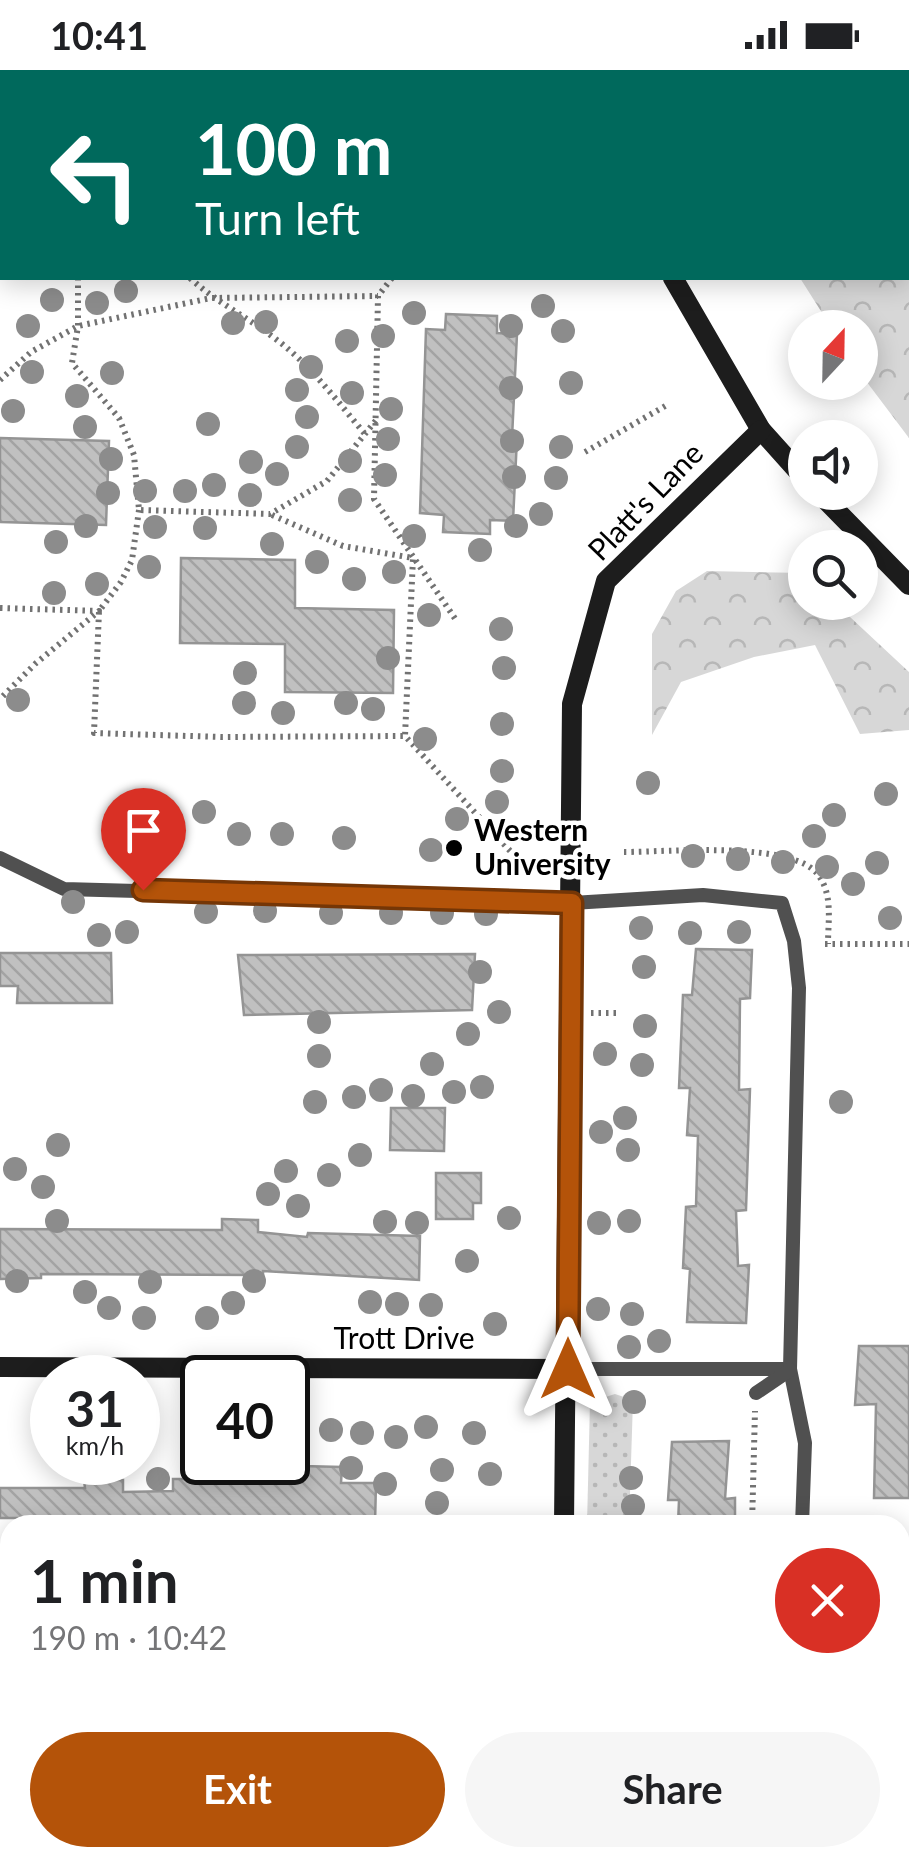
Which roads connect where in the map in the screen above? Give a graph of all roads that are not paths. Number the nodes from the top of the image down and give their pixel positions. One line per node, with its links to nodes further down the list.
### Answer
1 (674, 280): 2 (street)
2 (761, 430): 3 (street); 7 (street, Platt's Lane)
3 (788, 460)
4 (836, 510): 5 (street)
5 (909, 585)
6 (0, 858): 7 (lane)
7 (572, 903): 9 (street, Platt's Lane); 10 (lane)
8 (0, 1367): 9 (street, Trott Drive)
9 (568, 1369): 10 (lane); 12 (street, Platt's Lane)
10 (790, 1369): 11 (lane); 13 (lane)
11 (756, 1393)
12 (564, 1515)
13 (802, 1515)

